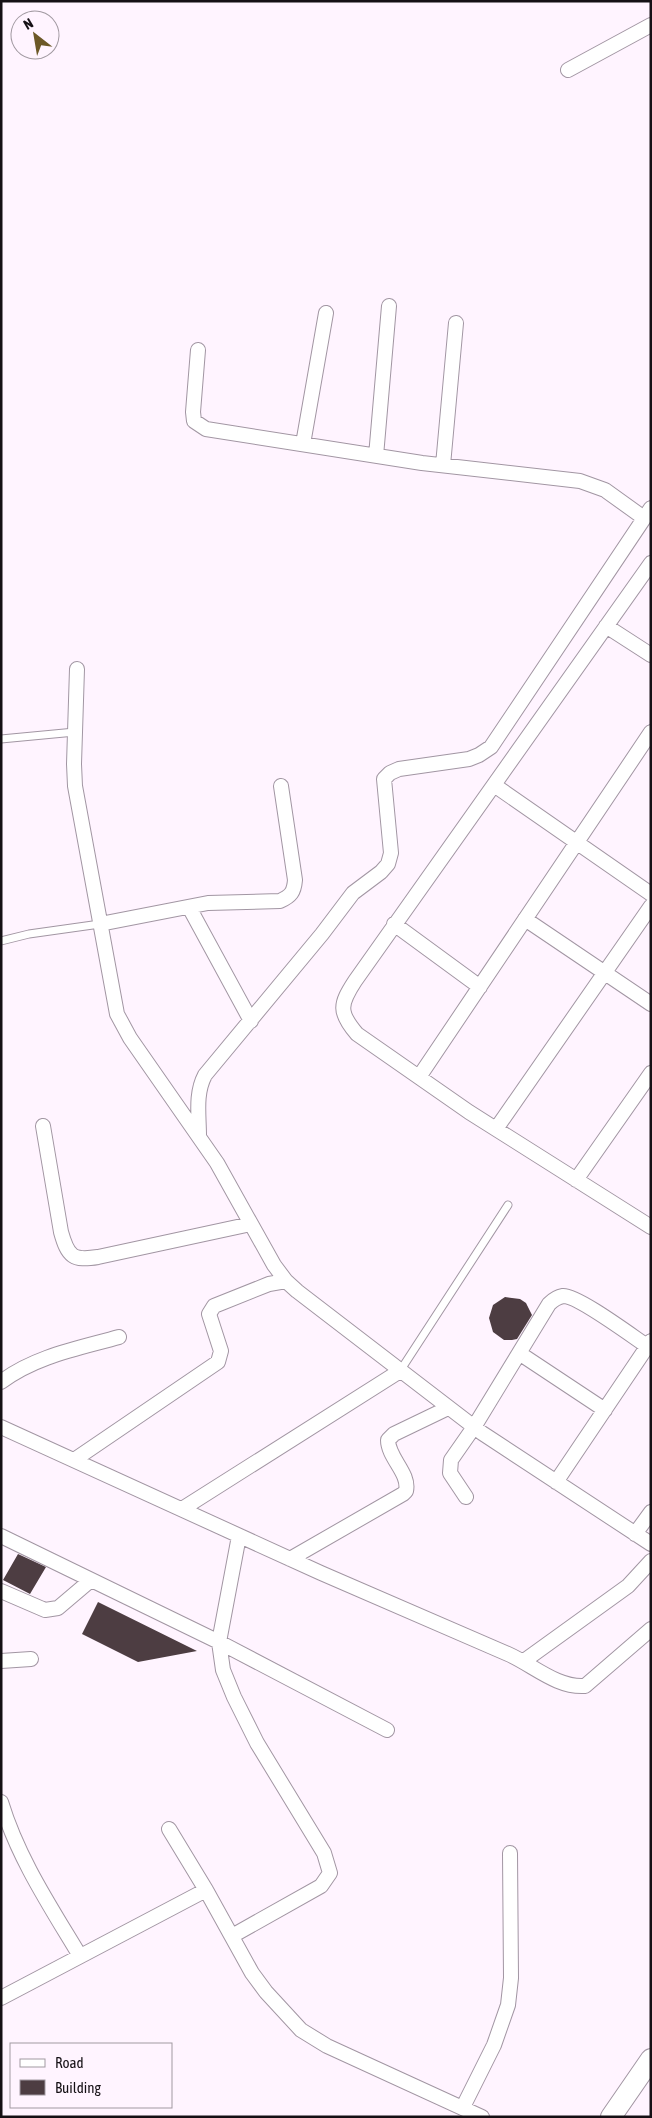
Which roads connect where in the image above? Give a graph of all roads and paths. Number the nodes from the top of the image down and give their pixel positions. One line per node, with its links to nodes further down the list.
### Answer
1 (651, 25): 2 (street)
2 (568, 70)
3 (389, 306): 8 (street)
4 (326, 313): 7 (street)
5 (456, 323): 9 (street)
6 (198, 350): 7 (street)
7 (303, 444): 8 (street)
8 (376, 456): 9 (street)
9 (443, 465): 10 (street)
10 (647, 513): 31 (street)
11 (651, 563): 12 (street)
12 (606, 626): 13 (street); 18 (street)
13 (651, 655)
14 (77, 669): 15 (street)
15 (75, 732): 17 (lane); 25 (street)
16 (651, 732): 20 (street)
17 (1, 739)
18 (494, 785): 20 (street); 26 (street)
19 (281, 786): 23 (street)
20 (576, 843): 21 (street); 24 (street)
21 (651, 894)
22 (651, 906): 28 (street)
23 (189, 907): 25 (street); 31 (street)
24 (525, 919): 28 (street); 29 (street)
25 (100, 924): 27 (lane); 36 (street)
26 (394, 924): 29 (street); 33 (street)
27 (1, 941)
28 (606, 973): 30 (street); 35 (street)
29 (480, 987): 33 (street)
30 (651, 1004)
31 (251, 1021): 36 (street)
32 (651, 1073): 37 (street)
33 (419, 1077): 35 (street)
34 (43, 1126): 39 (street)
35 (496, 1129): 37 (street)
36 (199, 1137): 39 (street)
37 (576, 1180): 40 (street)
38 (508, 1205): 45 (lane)
39 (251, 1224): 41 (street)
40 (651, 1227)
41 (286, 1281): 45 (street); 51 (street)
42 (119, 1337): 46 (street)
43 (649, 1344): 44 (street); 48 (street)
44 (519, 1353): 48 (street); 50 (street)
45 (400, 1371): 47 (street); 54 (street)
46 (1, 1382)
47 (448, 1408): 50 (street); 60 (street)
48 (604, 1410): 52 (street)
49 (1, 1427): 51 (street)
50 (474, 1427): 52 (street); 53 (street)
51 (74, 1460): 54 (street)
52 (556, 1482): 56 (street)
53 (466, 1497)
54 (182, 1510): 58 (street)
55 (651, 1512): 56 (street)
56 (635, 1534): 59 (street)
57 (1, 1536): 62 (street)
58 (239, 1536): 60 (street); 65 (street)
59 (651, 1544)
60 (290, 1559): 68 (street)
61 (651, 1561): 68 (street)
62 (91, 1580): 63 (street); 65 (street)
63 (1, 1591)
64 (651, 1629): 68 (street)
65 (219, 1642): 69 (street); 74 (street)
66 (31, 1659): 67 (street)
67 (1, 1661)
68 (524, 1661)
69 (387, 1730)
70 (1, 1802): 75 (street)
71 (169, 1829): 73 (street)
72 (510, 1853): 78 (street)
73 (206, 1890): 74 (street); 75 (street)
74 (232, 1936): 78 (street)
75 (80, 1956): 76 (street)
76 (1, 1998)
77 (651, 2059): 80 (street)
78 (463, 2107): 79 (street)
79 (482, 2117)
80 (611, 2117)

